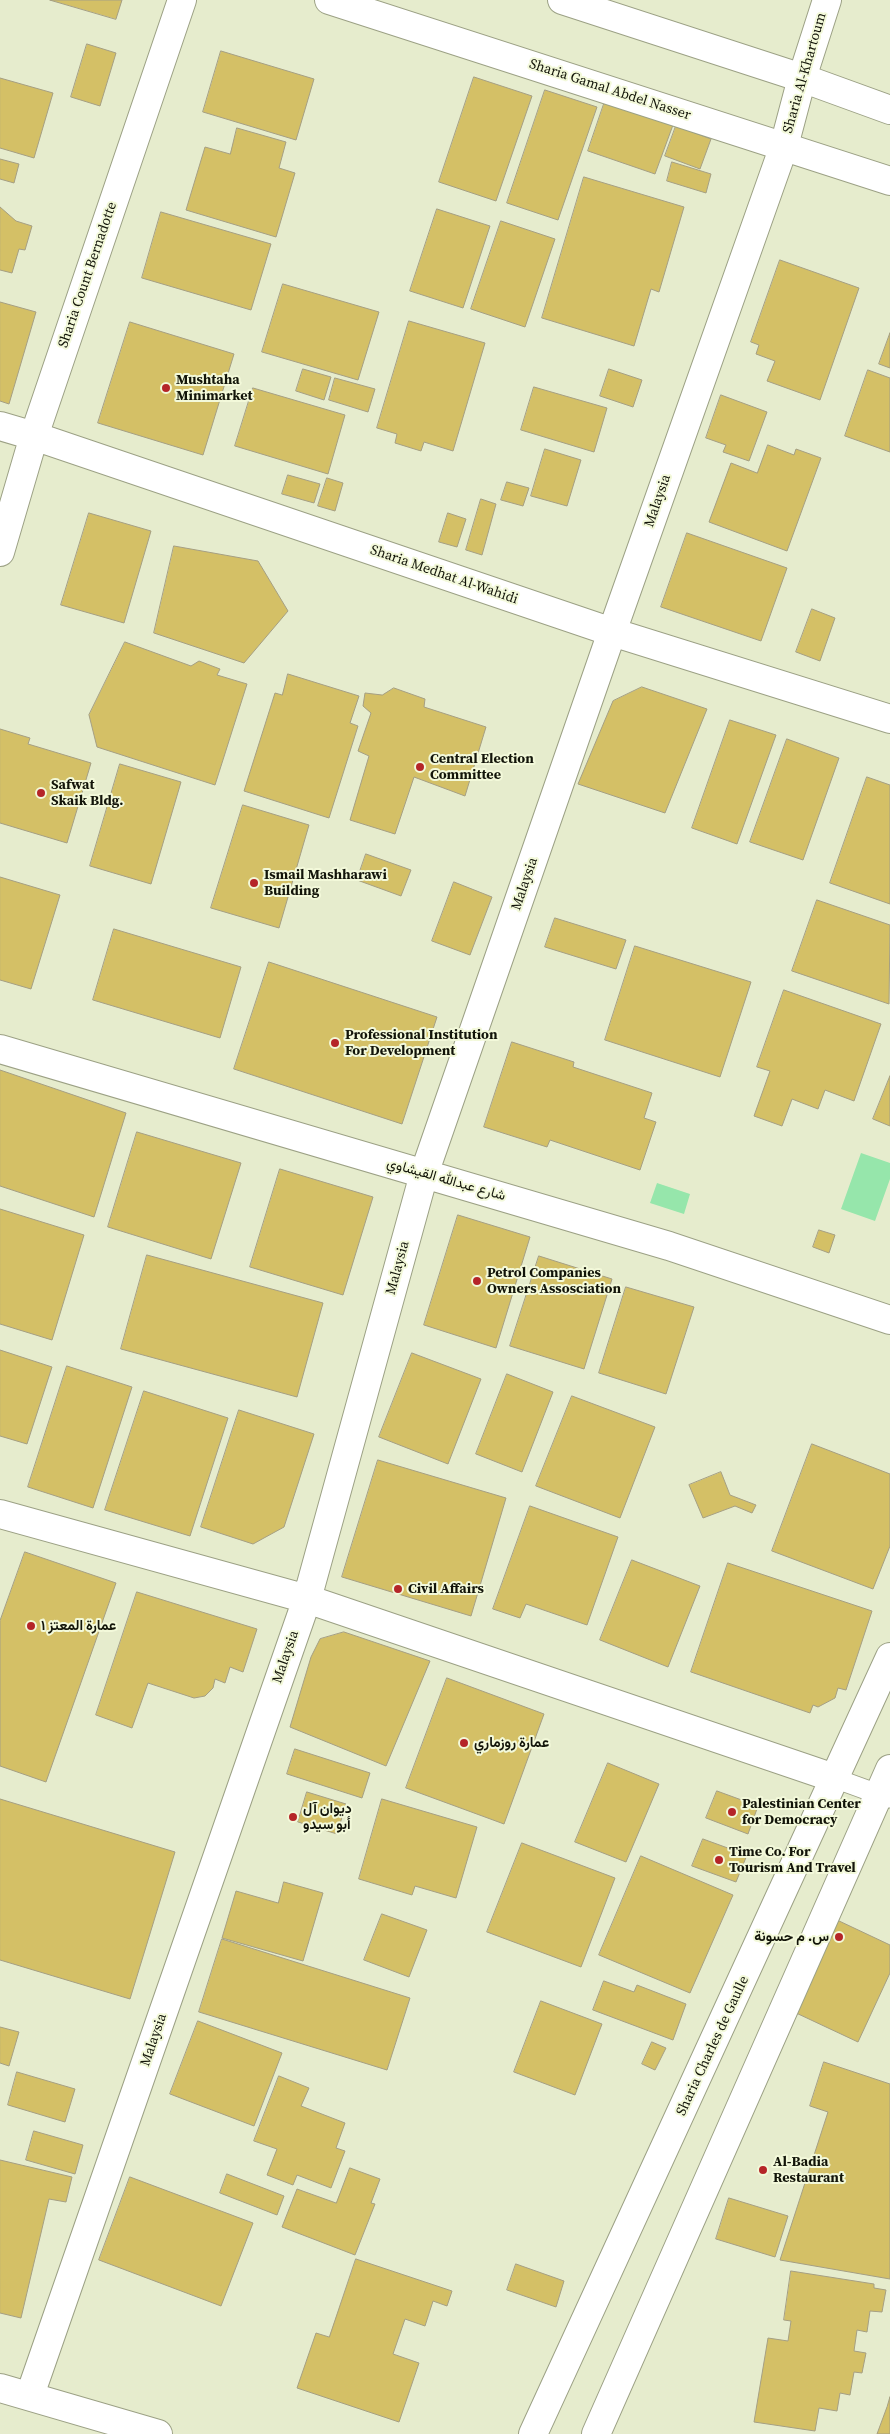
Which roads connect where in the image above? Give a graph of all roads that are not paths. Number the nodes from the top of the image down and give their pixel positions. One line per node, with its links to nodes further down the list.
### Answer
1 (182, 0): 10 (street, Sharia Count Bernadotte)
2 (329, 0): 7 (street, Sharia Gamal Abdel Nasser)
3 (562, 0): 5 (street)
4 (827, 0): 5 (street, Sharia Al-Khartoum)
5 (802, 78): 6 (street); 7 (street, Sharia Al-Khartoum)
6 (890, 110)
7 (784, 146): 8 (street, Sharia Gamal Abdel Nasser); 12 (street, Malaysia)
8 (890, 181)
9 (0, 426): 10 (street, Sharia Medhat Al-Wahidi)
10 (34, 436): 11 (street, Sharia Count Bernadotte); 12 (street, Sharia Medhat Al-Wahidi)
11 (0, 552)
12 (612, 632): 13 (street, Sharia Medhat Al-Wahidi); 15 (street, Malaysia)
13 (890, 719)
14 (0, 1049): 15 (street, شارع عبدالله القيشاوي)
15 (424, 1174): 16 (street, شارع عبدالله القيشاوي); 18 (street, Malaysia)
16 (890, 1320)
17 (0, 1514): 18 (street)
18 (306, 1599): 21 (street); 24 (street, Malaysia)
19 (890, 1657): 21 (street, Sharia Charles de Gaulle)
20 (890, 1768): 22 (street)
21 (834, 1778): 22 (lane); 26 (street, Sharia Charles de Gaulle)
22 (884, 1796): 27 (street)
23 (0, 2388): 24 (street)
24 (30, 2395): 25 (street)
25 (158, 2434)
26 (533, 2434)
27 (596, 2434)

